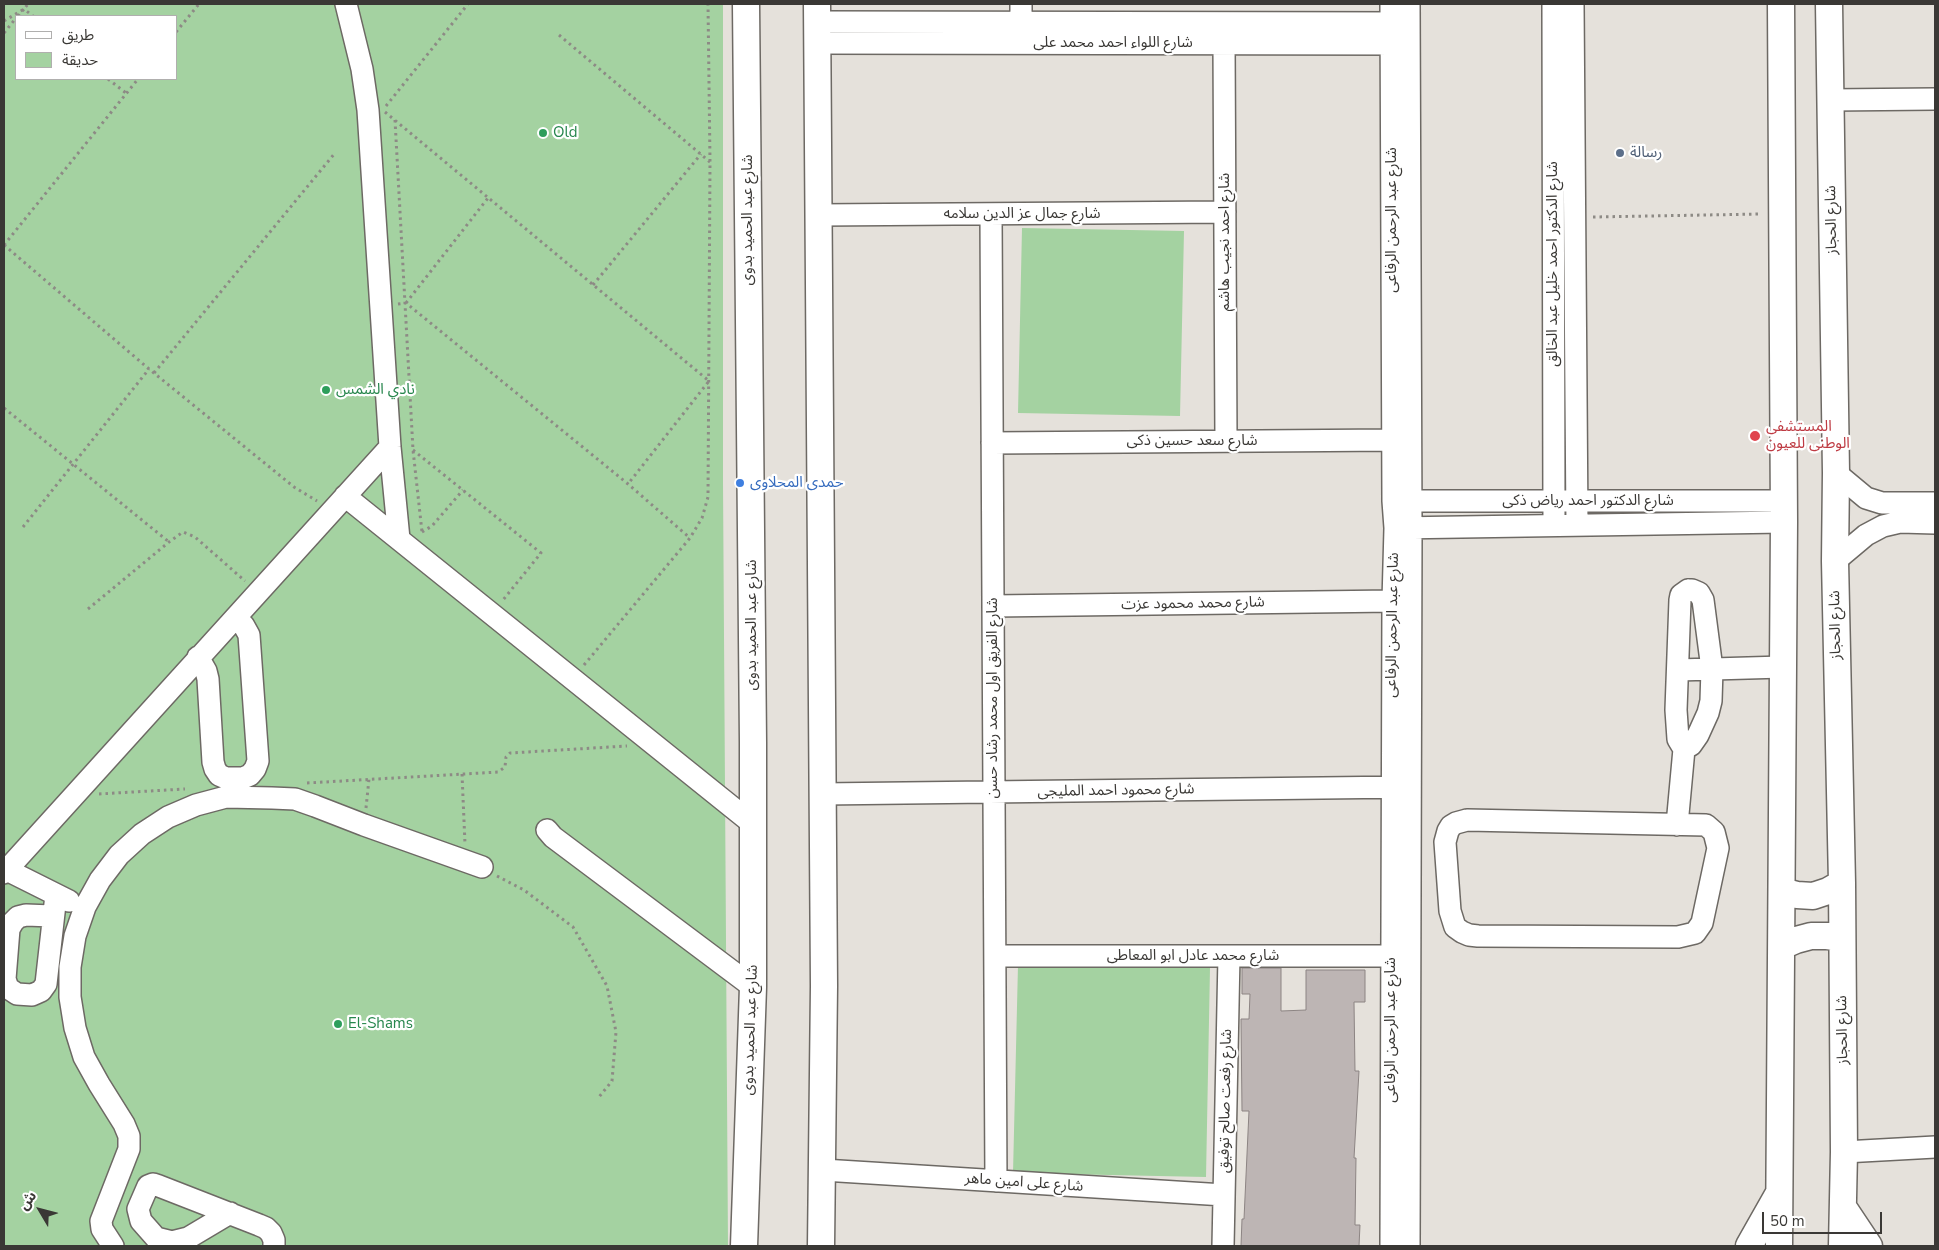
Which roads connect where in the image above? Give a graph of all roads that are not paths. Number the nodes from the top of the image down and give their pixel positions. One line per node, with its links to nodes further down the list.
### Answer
1 (346, 4): 19 (street)
2 (746, 4): 44 (main road, شارع عبد الحميد بدوى)
3 (1552, 4): 22 (street, شارع الدكتور احمد خليل عبد الخالق)
4 (1573, 4): 23 (street, شارع الدكتور احمد خليل عبد الخالق)
5 (1781, 4): 26 (main road)
6 (1829, 4): 12 (main road, شارع الحجاز)
7 (1021, 13): 8 (street, شارع اللواء احمد محمد على); 9 (street, شارع اللواء احمد محمد على)
8 (817, 23): 10 (street, شارع اللواء احمد محمد على); 15 (main road)
9 (1400, 24): 10 (street, شارع اللواء احمد محمد على); 16 (street, شارع عبد الرحمن الرفاعى); 21 (street, شارع عبد الرحمن الرفاعى)
10 (1224, 43): 13 (street, شارع احمد نجيب هاشم)
11 (1935, 99): 12 (street)
12 (1830, 100): 20 (main road, شارع الحجاز)
13 (1225, 212): 14 (street, شارع جمال عز الدين سلامه); 17 (street, شارع احمد نجيب هاشم)
14 (991, 214): 15 (street, شارع جمال عز الدين سلامه); 18 (street, شارع الفريق اول محمد رشاد حسن)
15 (819, 215): 43 (main road)
16 (1393, 440): 17 (street, شارع سعد حسين ذكى); 21 (street, شارع عبد الرحمن الرفاعى)
17 (1226, 441): 18 (street, شارع سعد حسين ذكى)
18 (992, 443): 34 (street, شارع الفريق اول محمد رشاد حسن)
19 (390, 447): 24 (street); 31 (street)
20 (1836, 473): 25 (street); 32 (main road, شارع الحجاز)
21 (1402, 501): 22 (street, شارع الدكتور احمد رياض ذكى); 30 (street, شارع عبد الرحمن الرفاعى)
22 (1554, 501): 23 (street, شارع الدكتور احمد رياض ذكى); 28 (street, شارع الدكتور احمد خليل عبد الخالق)
23 (1577, 501): 26 (street, شارع الدكتور احمد رياض ذكى); 29 (street, شارع الدكتور احمد خليل عبد الخالق)
24 (338, 503): 31 (street); 35 (street)
25 (1935, 503)
26 (1784, 512): 29 (street, شارع الدكتور احمد رياض ذكى); 37 (main road)
27 (1935, 523): 32 (street)
28 (1554, 525): 29 (street, شارع الدكتور احمد رياض ذكى); 30 (street, شارع الدكتور احمد رياض ذكى)
29 (1577, 525)
30 (1403, 528): 33 (street, شارع عبد الرحمن الرفاعى); 41 (street, شارع عبد الرحمن الرفاعى)
31 (398, 539): 44 (street)
32 (1835, 561): 49 (main road, شارع الحجاز)
33 (1393, 601): 34 (street, شارع محمد محمود عزت); 41 (street, شارع عبد الرحمن الرفاعى)
34 (993, 606): 42 (street, شارع الفريق اول محمد رشاد حسن)
35 (236, 617): 36 (street); 36 (street)
36 (198, 657): 48 (street)
37 (1783, 668): 38 (street); 50 (main road)
38 (1712, 669): 39 (street); 39 (street); 40 (street)
39 (1678, 670): 40 (street)
40 (1684, 749): 45 (street)
41 (1401, 787): 42 (street, شارع محمود احمد المليجى); 58 (street, شارع عبد الرحمن الرفاعى); 74 (street, شارع عبد الرحمن الرفاعى)
42 (994, 792): 43 (street, شارع محمود احمد المليجى); 56 (street, شارع الفريق اول محمد رشاد حسن)
43 (822, 794): 62 (main road)
44 (752, 824): 59 (main road, شارع عبد الحميد بدوى)
45 (1677, 824): 45 (street)
46 (547, 830): 59 (street)
47 (474, 864): 52 (street)
48 (5, 872): 51 (street)
49 (1842, 883): 50 (main road); 54 (main road, شارع الحجاز)
50 (1782, 891): 55 (main road)
51 (56, 895): 52 (street); 53 (street)
52 (85, 907): 68 (street)
53 (52, 916)
54 (1842, 938): 55 (main road); 61 (main road, شارع الحجاز)
55 (1782, 946): 64 (main road)
56 (995, 956): 57 (street, شارع محمد عادل ابو المعاطى); 63 (street, شارع الفريق اول محمد رشاد حسن)
57 (1229, 956): 58 (street, شارع محمد عادل ابو المعاطى); 65 (street, شارع رفعت صالح توفيق)
58 (1391, 956): 73 (street, شارع عبد الرحمن الرفاعى)
59 (753, 987): 70 (main road, شارع عبد الحميد بدوى)
60 (1935, 1147): 61 (street)
61 (1844, 1152): 66 (main road, شارع الحجاز)
62 (823, 1170): 63 (street, شارع على امين ماهر); 71 (main road)
63 (996, 1181): 65 (street, شارع على امين ماهر)
64 (1779, 1192): 75 (main road); 76 (main road)
65 (1224, 1195): 72 (street, شارع رفعت صالح توفيق)
66 (1843, 1207): 77 (main road, شارع الحجاز); 78 (main road)
67 (230, 1214): 69 (street)
68 (113, 1246)
69 (274, 1246)
70 (744, 1246)
71 (821, 1246)
72 (1223, 1246)
73 (1391, 1246)
74 (1409, 1246)
75 (1749, 1246)
76 (1779, 1246)
77 (1842, 1246)
78 (1869, 1246)

